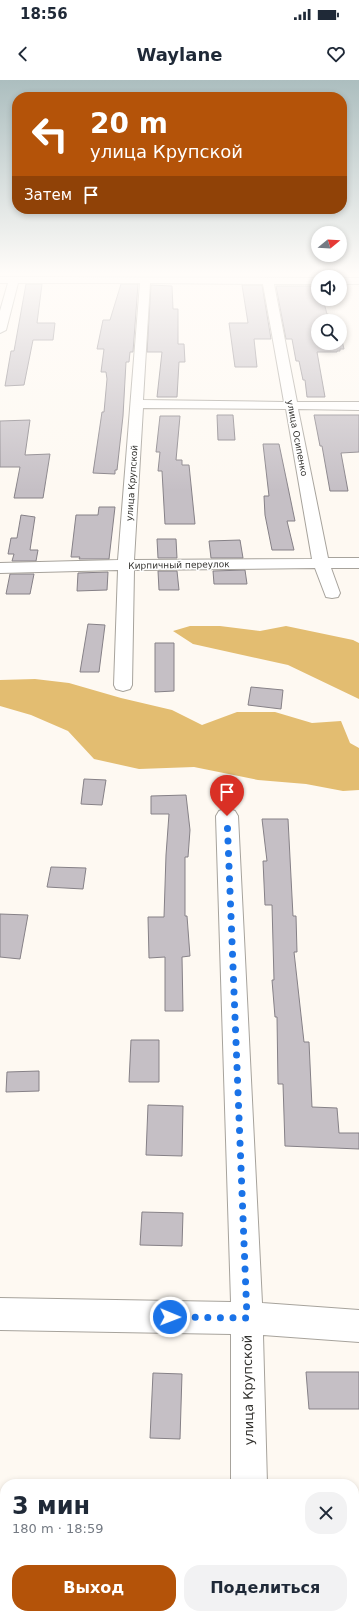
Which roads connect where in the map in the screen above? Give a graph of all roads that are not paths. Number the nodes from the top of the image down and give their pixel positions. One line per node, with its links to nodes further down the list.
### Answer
1 (138, 347): 3 (street, улица Крупской)
2 (280, 347): 4 (street, улица Осипенко)
3 (138, 404): 4 (street); 8 (street, улица Крупской)
4 (291, 405): 5 (street); 6 (street, улица Осипенко)
5 (359, 406)
6 (321, 563): 7 (street, Кирпичный переулок); 8 (street, Кирпичный переулок); 10 (street, улица Осипенко)
7 (359, 563)
8 (126, 565): 9 (street, Кирпичный переулок); 11 (street, улица Крупской)
9 (0, 568)
10 (332, 593)
11 (123, 685)
12 (227, 816): 14 (street, улица Крупской)
13 (0, 1314): 14 (street)
14 (247, 1318): 15 (street); 16 (street, улица Крупской)
15 (359, 1326)
16 (249, 1479)

